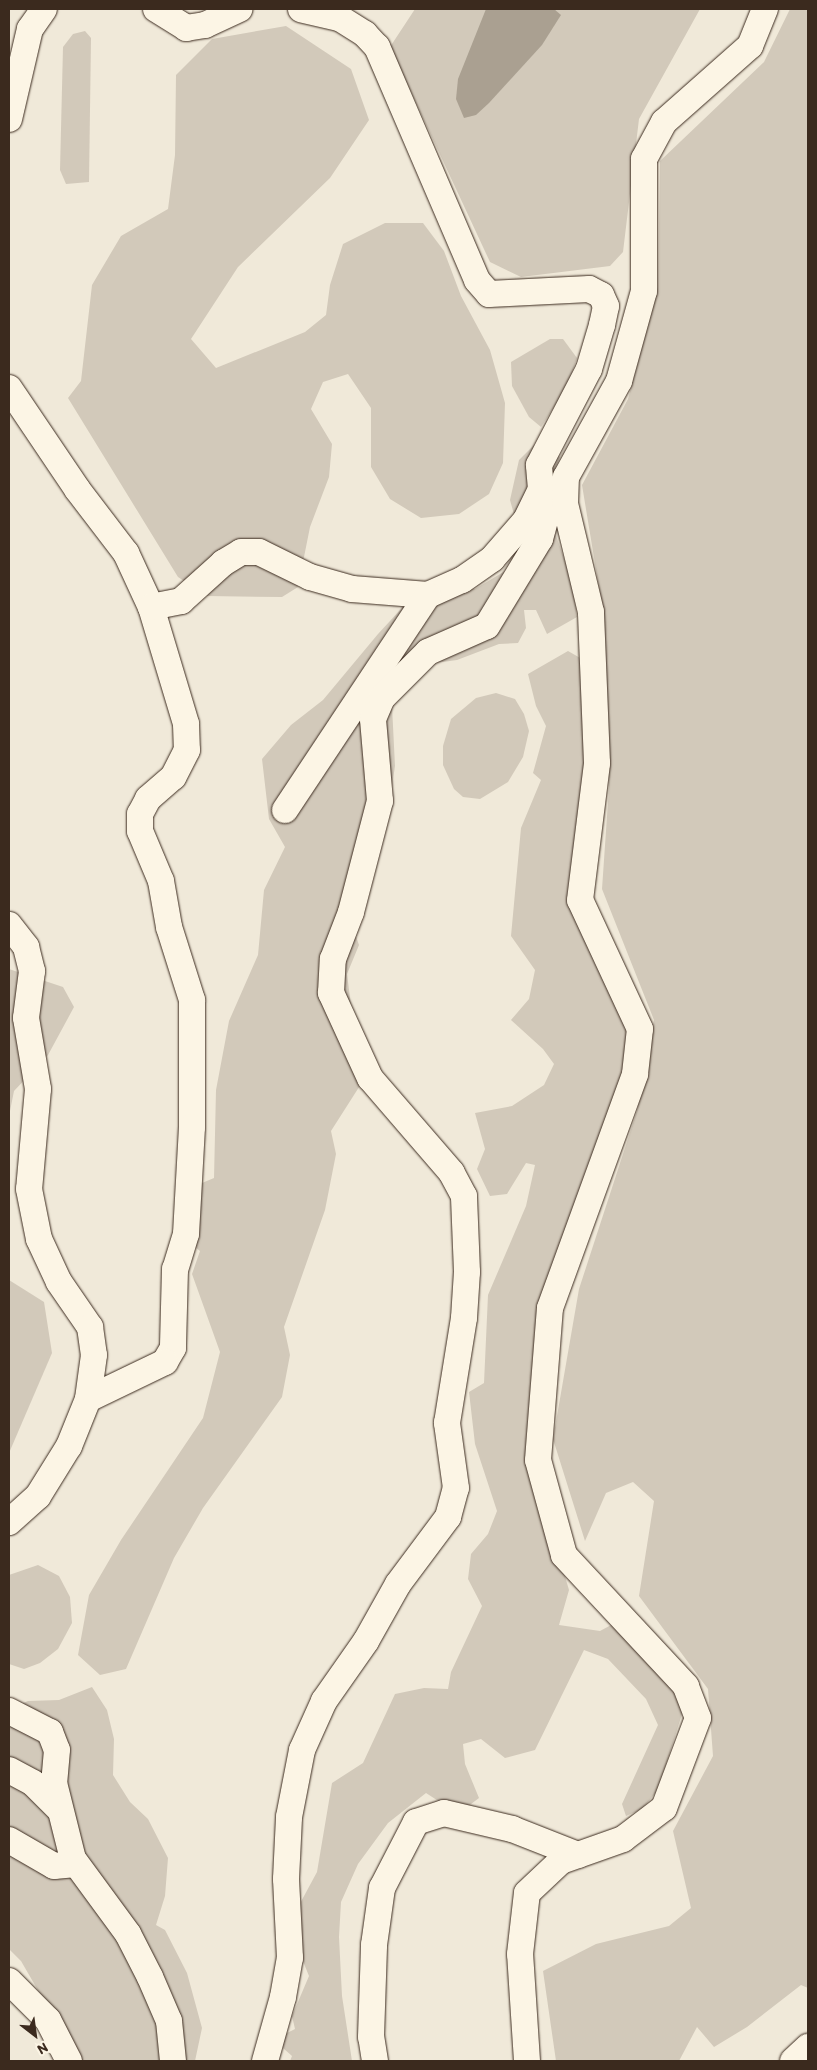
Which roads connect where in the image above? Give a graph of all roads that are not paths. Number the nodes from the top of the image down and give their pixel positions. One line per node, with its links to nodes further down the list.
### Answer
1 (44, 9): 6 (street)
2 (156, 9): 3 (street)
3 (239, 9)
4 (301, 9): 8 (street)
5 (765, 9): 21 (street)
6 (9, 119)
7 (9, 388): 10 (street)
8 (540, 489): 9 (street); 27 (street)
9 (428, 594): 10 (street); 11 (street)
10 (151, 607): 13 (street)
11 (286, 810)
12 (9, 925): 13 (street)
13 (88, 1399): 14 (street)
14 (9, 1522)
15 (9, 1711): 16 (street)
16 (56, 1767): 18 (street); 19 (street)
17 (9, 1770): 18 (street)
18 (33, 1783): 19 (street)
19 (60, 1810): 22 (street)
20 (9, 1840): 22 (street)
21 (578, 1855): 28 (street); 29 (street)
22 (76, 1864): 26 (street)
23 (9, 1981): 25 (street)
24 (808, 2047): 30 (street)
25 (69, 2061)
26 (173, 2061)
27 (265, 2061)
28 (375, 2061)
29 (527, 2061)
30 (793, 2061)

